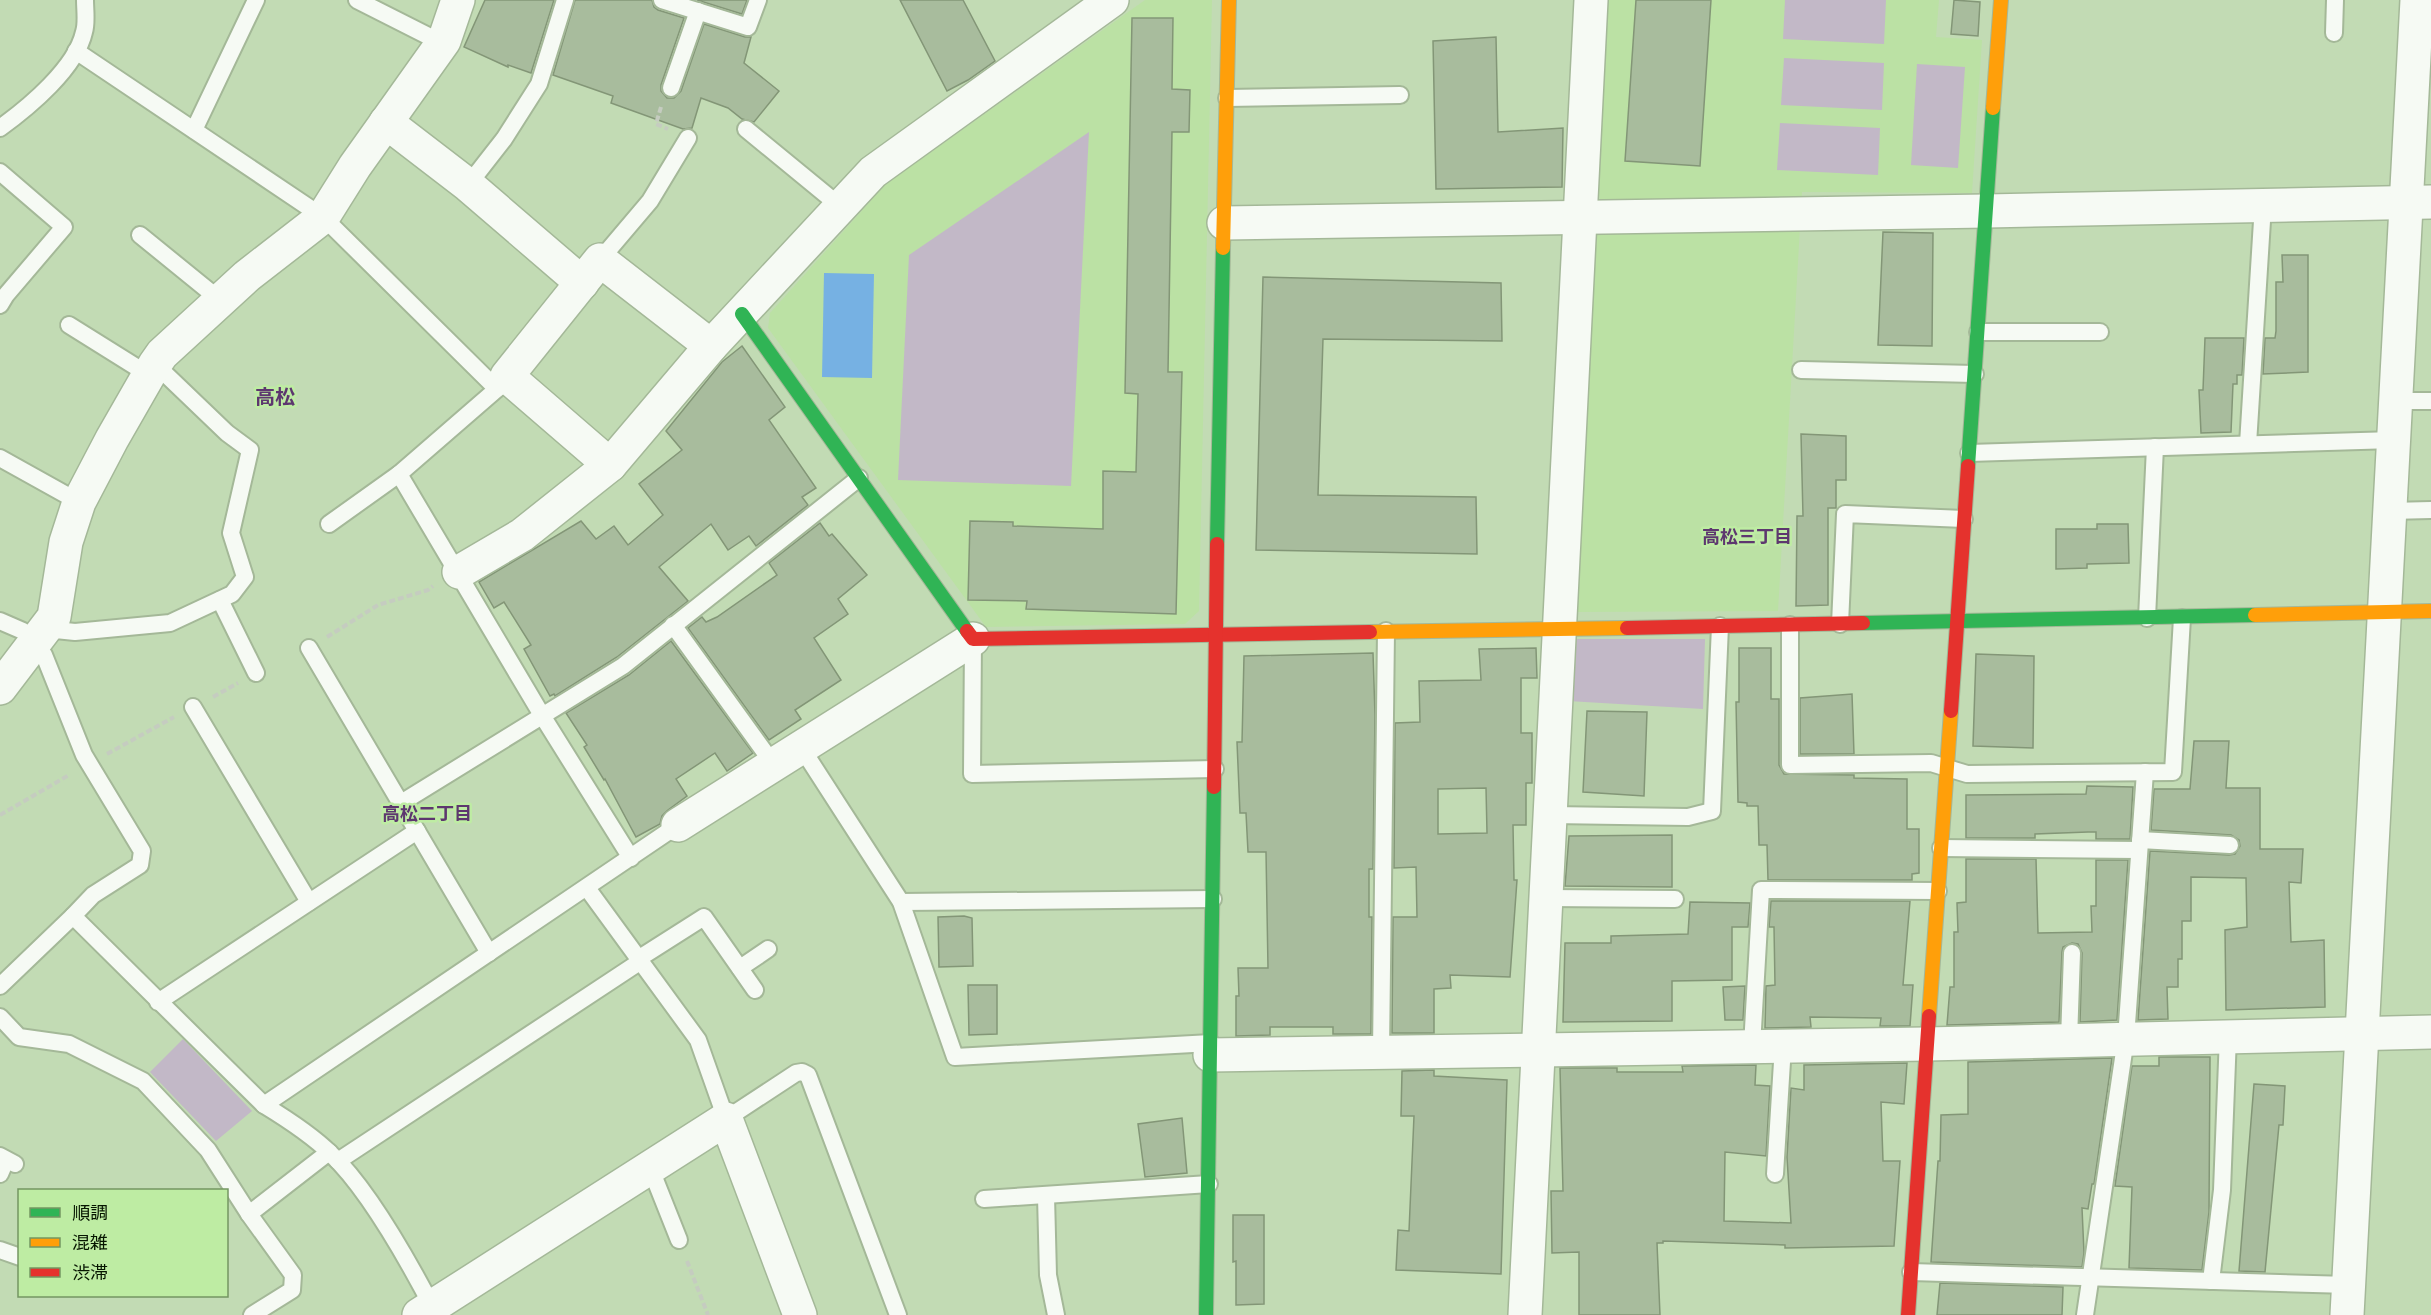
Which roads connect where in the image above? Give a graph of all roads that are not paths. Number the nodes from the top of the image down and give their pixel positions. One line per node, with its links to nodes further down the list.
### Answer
1 (85, 0): 17 (lane)
2 (256, 0): 25 (lane)
3 (357, 0): 16 (lane)
4 (458, 0): 16 (street)
5 (565, 0): 28 (lane)
6 (662, 0): 14 (lane)
7 (758, 0): 14 (lane)
8 (1112, 0): 31 (street)
9 (1229, 0): 20 (street)
10 (1591, 0): 33 (street)
11 (2001, 0): 32 (street)
12 (2335, 0): 15 (lane)
13 (2417, 0): 21 (street)
14 (698, 11): 18 (lane)
15 (2334, 33)
16 (442, 43): 22 (street)
17 (76, 51): 23 (lane); 25 (lane)
18 (671, 88)
19 (1400, 95): 20 (lane)
20 (1227, 98): 35 (street)
21 (2421, 109): 29 (street)
22 (386, 122): 28 (street); 34 (street)
23 (0, 128)
24 (746, 129): 31 (lane)
25 (195, 130): 34 (lane)
26 (688, 138): 37 (lane)
27 (0, 172): 39 (lane)
28 (468, 185): 37 (street)
29 (2418, 202): 30 (street); 49 (street)
30 (2263, 205): 32 (street); 52 (lane)
31 (841, 207): 40 (street)
32 (1987, 211): 33 (street); 42 (street)
33 (1582, 216): 35 (street); 76 (street)
34 (323, 217): 38 (street); 48 (lane)
35 (1224, 223): 78 (street)
36 (140, 235): 38 (lane)
37 (591, 272): 44 (street); 48 (street)
38 (220, 300): 45 (street)
39 (0, 305)
40 (742, 314): 44 (street); 58 (street)
41 (69, 325): 45 (lane)
42 (1978, 332): 43 (lane); 47 (street)
43 (2100, 332)
44 (711, 346): 56 (street)
45 (152, 369): 59 (street); 65 (lane)
46 (1802, 370): 47 (lane)
47 (1975, 374): 54 (street)
48 (502, 382): 56 (street); 57 (lane)
49 (2395, 401): 50 (lane); 51 (street)
50 (2431, 401)
51 (2394, 440): 52 (lane); 61 (street)
52 (2248, 444): 53 (lane)
53 (2155, 447): 54 (lane); 68 (lane)
54 (1969, 453): 62 (street)
55 (0, 458): 59 (lane)
56 (610, 465): 64 (street)
57 (399, 474): 63 (lane); 64 (lane)
58 (859, 478): 73 (lane); 80 (street)
59 (79, 502): 79 (street)
60 (2431, 510): 61 (lane)
61 (2390, 511): 67 (street)
62 (1964, 519): 71 (street); 72 (lane)
63 (329, 524)
64 (459, 572): 85 (lane)
65 (220, 600): 79 (lane); 82 (lane)
66 (2431, 611): 67 (street)
67 (2385, 612): 69 (street); 117 (street)
68 (2147, 618): 69 (street); 71 (street)
69 (2182, 618): 90 (lane)
70 (0, 621): 79 (lane)
71 (1957, 622): 72 (street); 89 (street)
72 (1840, 624): 74 (street)
73 (673, 625): 85 (lane); 87 (lane)
74 (1790, 625): 75 (street); 89 (lane)
75 (1720, 626): 76 (street); 92 (lane)
76 (1559, 628): 77 (street); 92 (street)
77 (1386, 632): 78 (street); 125 (lane)
78 (1216, 635): 80 (street); 88 (street)
79 (40, 636): 83 (street); 106 (lane)
80 (973, 639): 86 (street); 88 (lane)
81 (309, 648): 91 (lane)
82 (256, 673)
83 (0, 688)
84 (193, 707): 104 (lane)
85 (543, 717): 91 (lane); 98 (lane)
86 (801, 747): 87 (street); 105 (lane)
87 (774, 765): 93 (street)
88 (1215, 769): 103 (street)
89 (1947, 769): 90 (lane); 97 (street)
90 (2145, 772): 95 (lane)
91 (401, 803): 94 (lane)
92 (1551, 815): 101 (street)
93 (678, 825): 98 (lane)
94 (417, 831): 104 (lane); 108 (lane)
95 (2139, 845): 96 (lane); 97 (lane); 119 (lane)
96 (2230, 845)
97 (1941, 848): 100 (street)
98 (631, 858): 99 (lane)
99 (588, 888): 108 (lane); 110 (lane)
100 (1938, 891): 121 (street); 122 (lane)
101 (1546, 898): 102 (lane); 124 (street)
102 (1675, 898)
103 (1213, 899): 105 (lane); 123 (street)
104 (309, 902): 114 (lane)
105 (901, 902): 123 (lane)
106 (73, 916): 112 (lane); 114 (lane)
107 (768, 949): 111 (lane)
108 (489, 953): 126 (lane)
109 (2072, 953): 120 (lane)
110 (640, 960): 111 (lane); 127 (lane); 128 (lane)
111 (740, 968): 113 (lane)
112 (0, 986)
113 (755, 990)
114 (158, 1002): 126 (lane)
115 (0, 1017): 134 (lane)
116 (2431, 1032): 117 (street)
117 (2363, 1033): 118 (street); 141 (street)
118 (2228, 1036): 119 (street); 140 (lane)
119 (2126, 1038): 120 (street); 139 (lane)
120 (2069, 1040): 121 (street)
121 (1927, 1044): 122 (street); 138 (street)
122 (1767, 1046): 124 (street); 130 (lane)
123 (1210, 1049): 125 (street); 131 (street)
124 (1539, 1049): 125 (street); 148 (street)
125 (1381, 1052)
126 (264, 1105): 128 (lane)
127 (726, 1119): 129 (street); 144 (street); 145 (lane)
128 (334, 1157): 134 (lane); 142 (lane)
129 (650, 1167): 135 (lane); 142 (street)
130 (1775, 1174)
131 (1209, 1185): 132 (lane); 147 (street)
132 (1046, 1196): 133 (lane); 146 (lane)
133 (984, 1199)
134 (249, 1214): 143 (lane)
135 (679, 1240)
136 (0, 1250): 137 (lane)
137 (18, 1256)
138 (1911, 1272): 139 (lane); 149 (street)
139 (2090, 1277): 140 (lane); 150 (lane)
140 (2211, 1281): 141 (lane)
141 (2348, 1300)
142 (429, 1312)
143 (252, 1315)
144 (800, 1315)
145 (898, 1315)
146 (1056, 1315)
147 (1206, 1315)
148 (1525, 1315)
149 (1908, 1315)
150 (2085, 1315)

